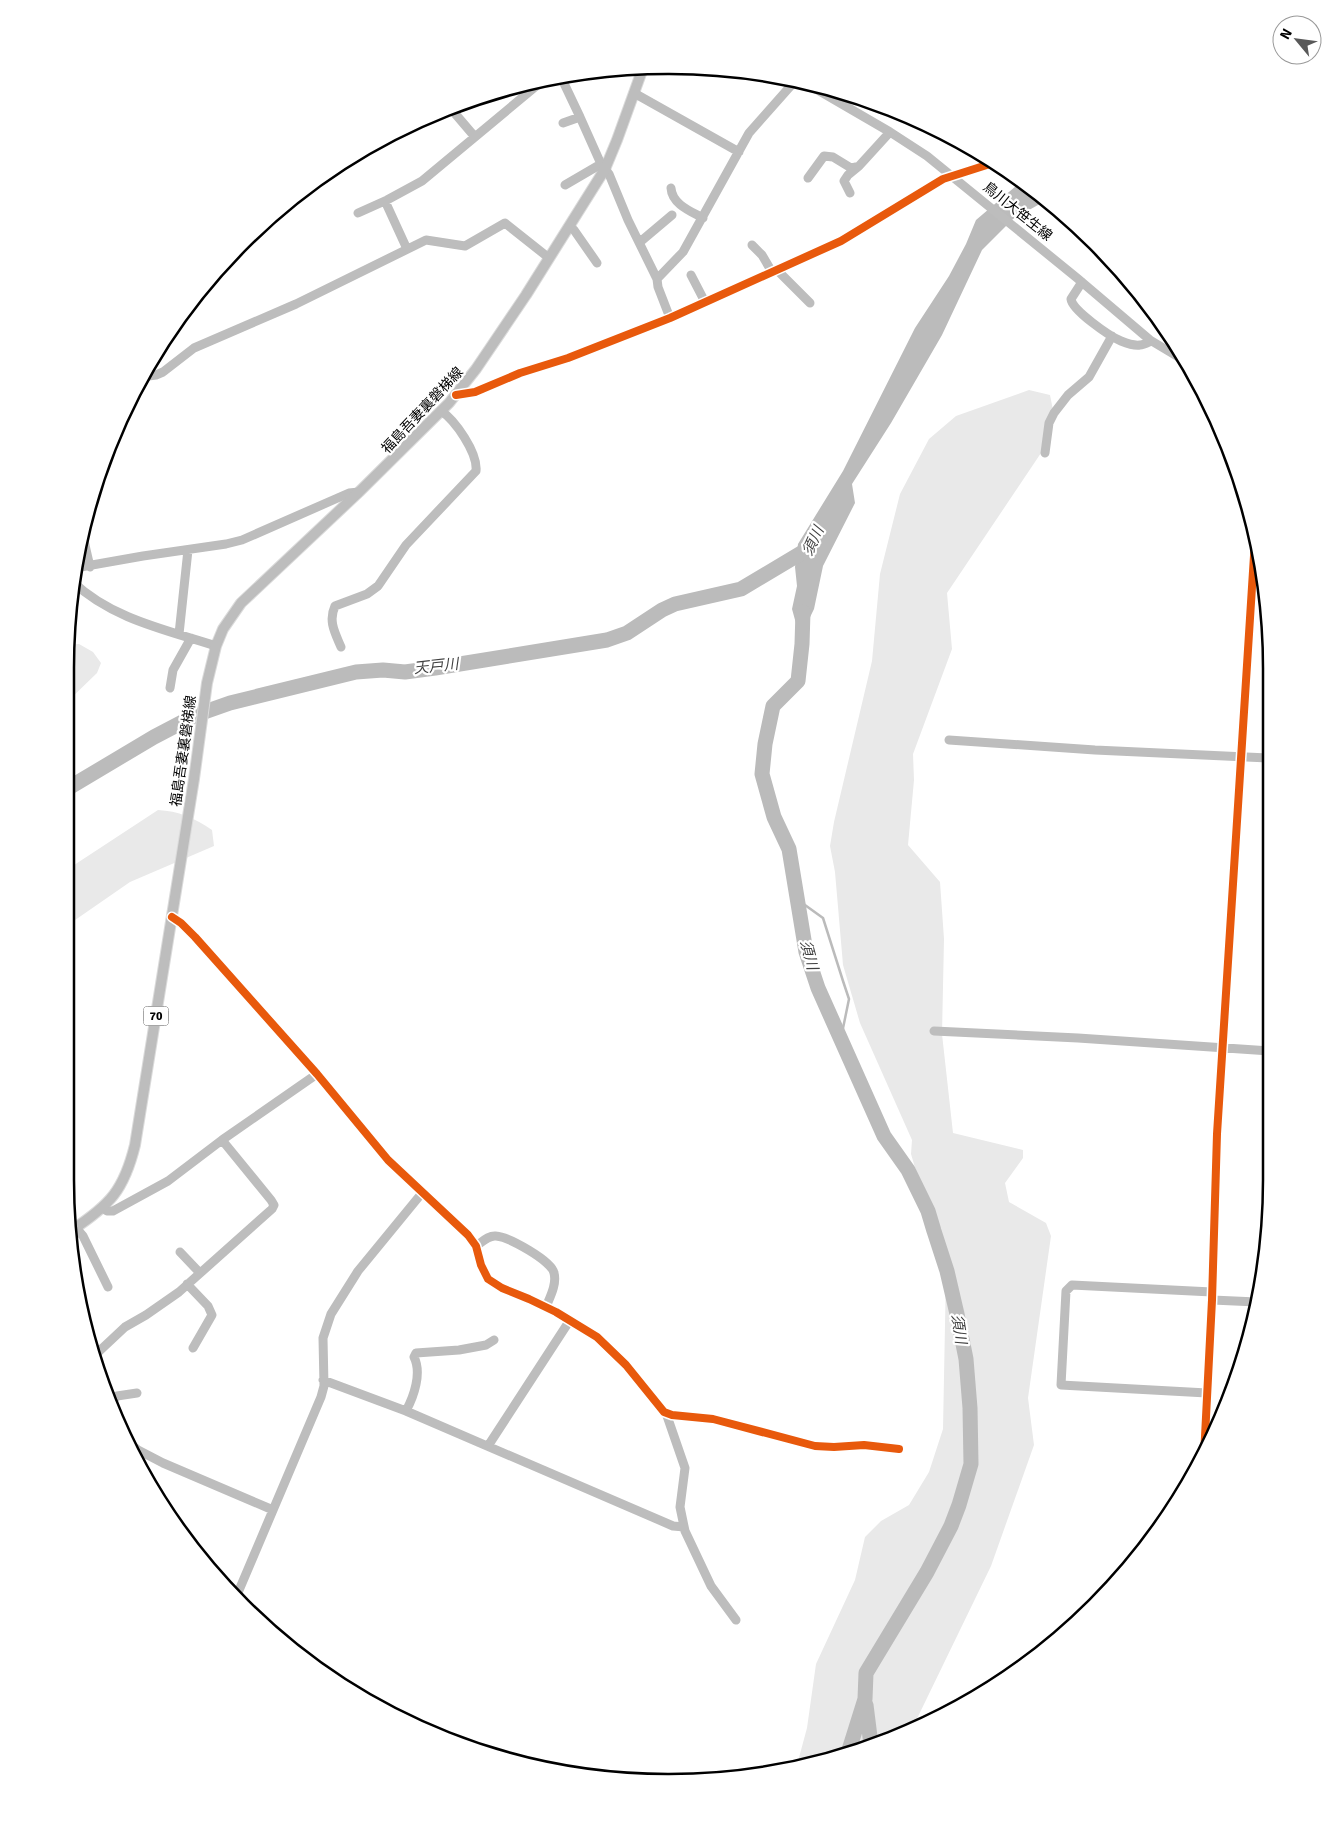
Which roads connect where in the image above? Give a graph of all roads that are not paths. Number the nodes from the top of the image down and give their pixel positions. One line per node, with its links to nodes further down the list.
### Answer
1 (641, 75): 5 (main road, 福島吾妻裏磐梯線 / 70)
2 (564, 83): 8 (street)
3 (790, 86): 12 (street)
4 (531, 90): 11 (street)
5 (634, 93): 12 (street); 15 (main road, 福島吾妻裏磐梯線 / 70)
6 (827, 96): 10 (street, 鳥川大笹生線)
7 (455, 114): 11 (street)
8 (580, 118): 9 (street); 15 (street)
9 (563, 123)
10 (890, 132): 14 (street); 16 (street, 鳥川大笹生線)
11 (475, 137): 21 (street)
12 (739, 152): 24 (street)
13 (985, 165): 16 (street)
14 (859, 166): 17 (street); 20 (street)
15 (603, 167): 18 (street); 25 (main road, 福島吾妻裏磐梯線 / 70); 26 (street)
16 (952, 176): 31 (street); 34 (street, 鳥川大笹生線)
17 (808, 178)
18 (565, 185)
19 (671, 188): 24 (street)
20 (850, 193)
21 (385, 201): 22 (street); 28 (street)
22 (358, 214)
23 (672, 215): 26 (street)
24 (703, 218): 33 (street)
25 (569, 226): 29 (main road, 福島吾妻裏磐梯線 / 70); 30 (street)
26 (640, 242): 33 (street)
27 (752, 245): 31 (street)
28 (407, 249): 29 (street); 41 (street)
29 (549, 258): 42 (main road, 福島吾妻裏磐梯線 / 70)
30 (597, 263)
31 (775, 271): 35 (street); 36 (street)
32 (691, 274): 35 (street)
33 (657, 278): 37 (street)
34 (1080, 280): 38 (street); 39 (street, 鳥川大笹生線)
35 (705, 302): 37 (street)
36 (810, 303)
37 (670, 318): 42 (street)
38 (1112, 336): 39 (street); 44 (street)
39 (1151, 341): 40 (street, 鳥川大笹生線)
40 (1173, 354)
41 (150, 376)
42 (456, 395): 43 (main road, 福島吾妻裏磐梯線 / 70)
43 (441, 411): 45 (main road, 福島吾妻裏磐梯線 / 70); 55 (street)
44 (1045, 454)
45 (359, 492): 47 (street); 54 (main road, 福島吾妻裏磐梯線 / 70)
46 (86, 549): 50 (street)
47 (188, 550): 50 (street); 52 (street)
48 (1254, 563): 58 (street)
49 (83, 567): 50 (street)
50 (90, 567)
51 (80, 587): 52 (street)
52 (179, 634): 53 (street)
53 (191, 638): 54 (street); 56 (street)
54 (216, 646): 60 (main road, 福島吾妻裏磐梯線 / 70)
55 (341, 648)
56 (170, 688)
57 (949, 740): 58 (street)
58 (1242, 756): 59 (street); 62 (street)
59 (1263, 758)
60 (172, 917): 64 (street); 67 (main road, 福島吾妻裏磐梯線 / 70)
61 (934, 1031): 62 (street)
62 (1224, 1047): 63 (street); 75 (street)
63 (1263, 1050)
64 (317, 1074): 65 (street); 66 (street)
65 (222, 1140): 67 (street); 72 (street)
66 (422, 1193): 70 (street); 82 (street)
67 (102, 1208): 68 (main road, 福島吾妻裏磐梯線 / 70)
68 (76, 1224)
69 (76, 1229): 74 (street)
70 (476, 1246): 77 (street); 77 (street)
71 (180, 1252): 72 (street)
72 (200, 1273): 73 (street)
73 (187, 1284): 80 (street); 81 (street)
74 (108, 1287)
75 (1212, 1296): 76 (street); 84 (street); 84 (street)
76 (1251, 1301)
77 (546, 1307): 78 (street)
78 (570, 1320): 87 (street); 89 (street)
79 (494, 1340): 86 (street)
80 (193, 1348)
81 (99, 1351)
82 (324, 1380): 86 (street); 92 (street)
83 (137, 1393): 85 (street)
84 (1207, 1393): 88 (street)
85 (115, 1398)
86 (406, 1411): 89 (street)
87 (666, 1413): 91 (street); 93 (street)
88 (1205, 1436)
89 (488, 1446): 93 (street)
90 (138, 1449): 92 (street)
91 (899, 1449)
92 (273, 1510): 94 (street)
93 (684, 1527): 95 (street)
94 (239, 1591)
95 (736, 1620)

